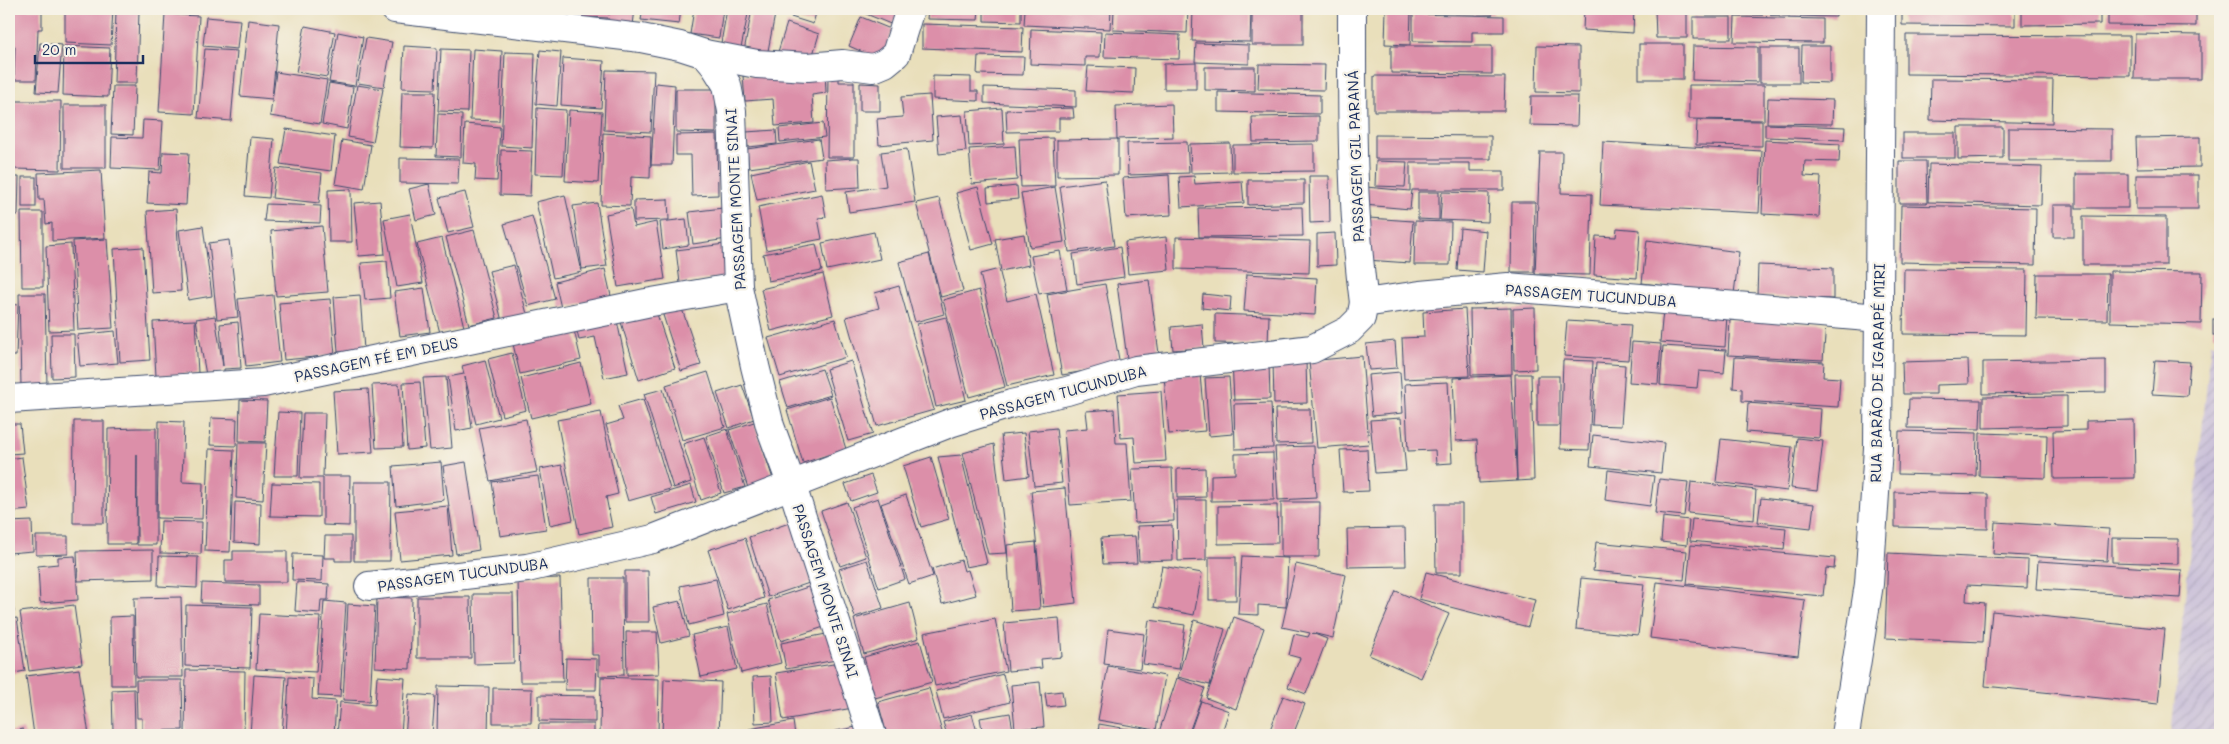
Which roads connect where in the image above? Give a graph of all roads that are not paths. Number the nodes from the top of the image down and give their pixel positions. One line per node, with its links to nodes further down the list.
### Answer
1 (395, 9): 5 (street)
2 (910, 9): 5 (street)
3 (1352, 9): 7 (street, PASSAGEM GIL PARANÁ)
4 (1881, 9): 8 (street, RUA BARÃO DE IGARAPÉ MIRI)
5 (705, 54): 6 (street, PASSAGEM MONTE SINAI)
6 (738, 287): 9 (street, PASSAGEM FÉ EM DEUS); 10 (street, PASSAGEM MONTE SINAI)
7 (1364, 303): 8 (street, PASSAGEM TUCUNDUBA); 10 (street, PASSAGEM TUCUNDUBA)
8 (1880, 318): 13 (street, RUA BARÃO DE IGARAPÉ MIRI)
9 (9, 399)
10 (792, 486): 11 (street, PASSAGEM TUCUNDUBA); 12 (street, PASSAGEM MONTE SINAI)
11 (369, 586)
12 (872, 735)
13 (1845, 735)

